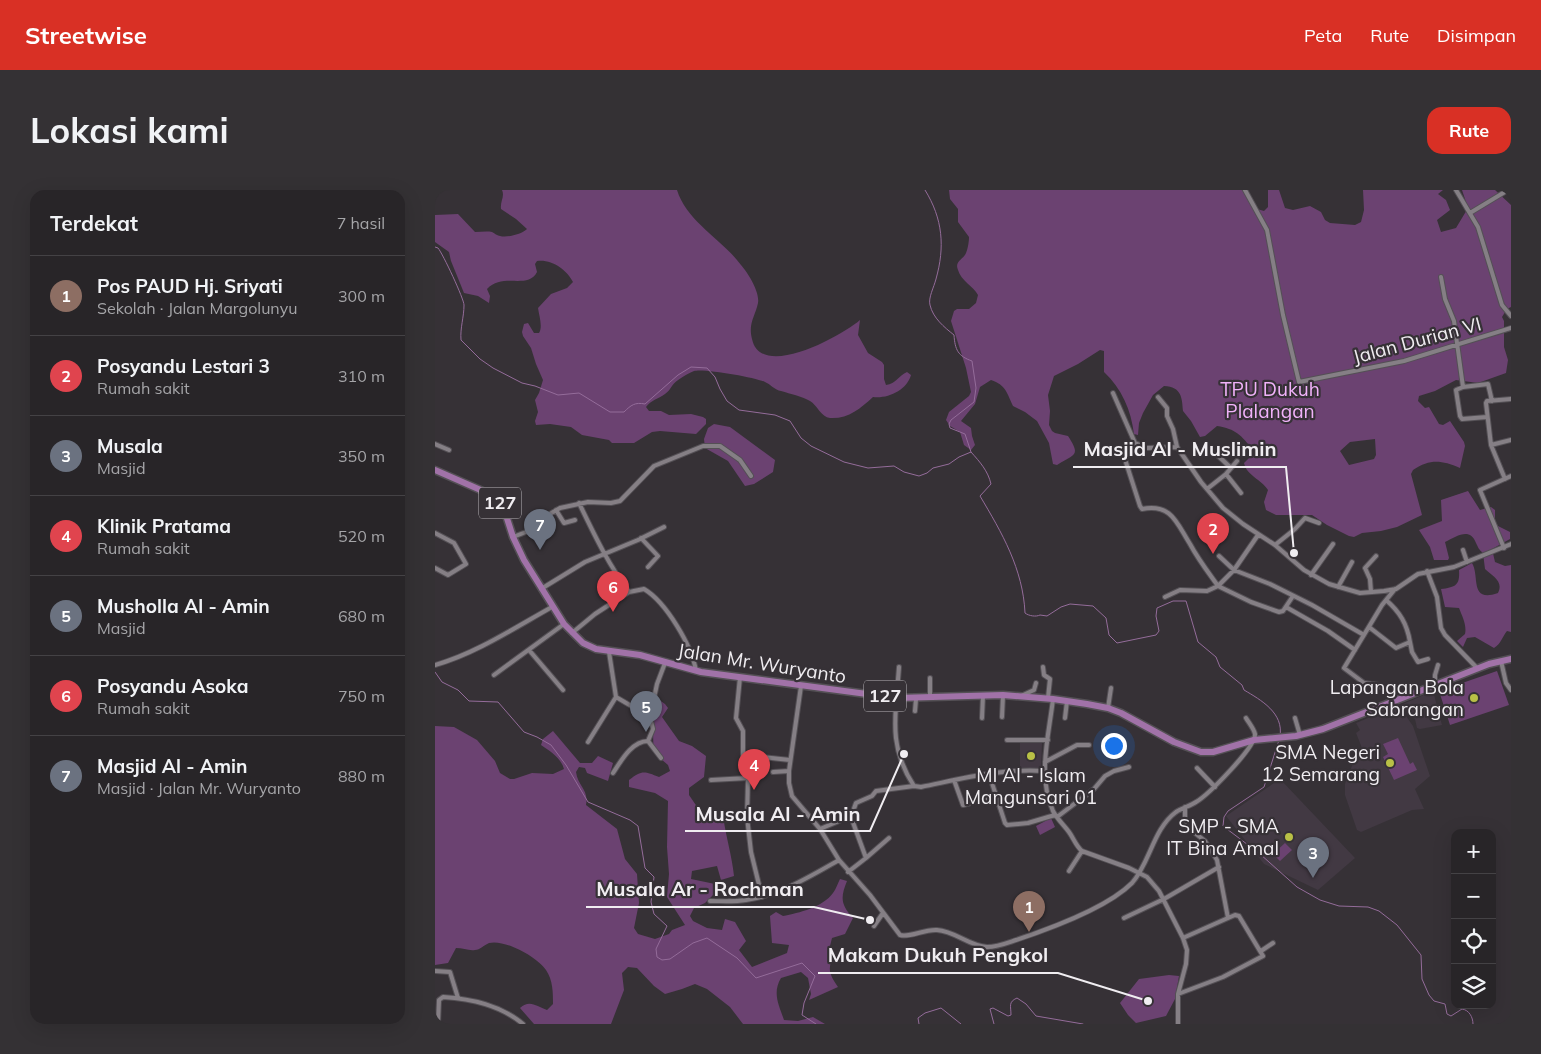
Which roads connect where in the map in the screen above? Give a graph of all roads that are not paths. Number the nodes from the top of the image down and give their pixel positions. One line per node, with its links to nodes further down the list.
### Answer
1 (1245, 190): 8 (street, Jalan Durian VI)
2 (1456, 190): 4 (street)
3 (1508, 190): 4 (street)
4 (1470, 213): 6 (street)
5 (1441, 277): 8 (street)
6 (1511, 316)
7 (1511, 328): 8 (street, Jalan Durian VI)
8 (1457, 344): 9 (street)
9 (1463, 387): 13 (street); 14 (street)
10 (1113, 393): 17 (street)
11 (1158, 397): 19 (street)
12 (1511, 399): 13 (street)
13 (1491, 401): 14 (street)
14 (1487, 417): 16 (street)
15 (1511, 440): 16 (street)
16 (1490, 442): 28 (street)
17 (1135, 443): 19 (street); 55 (street)
18 (435, 444): 20 (street)
19 (1177, 447): 29 (street)
20 (449, 450)
21 (1213, 451): 23 (street)
22 (1237, 461): 23 (street)
23 (1231, 468): 25 (street)
24 (435, 470): 38 (main road, Jalan Mr. Wuryanto / 127)
25 (1226, 474): 29 (street); 30 (street)
26 (751, 476): 31 (street)
27 (1511, 476): 28 (street)
28 (1505, 479): 43 (street)
29 (1207, 489): 37 (street)
30 (1241, 493)
31 (579, 503): 32 (street); 45 (street)
32 (556, 510): 33 (street); 38 (street)
33 (575, 520)
34 (1319, 523): 42 (street)
35 (664, 527): 39 (street)
36 (435, 533): 51 (street)
37 (1258, 535): 42 (street); 52 (street)
38 (513, 537): 57 (main road, Jalan Mr. Wuryanto / 127)
39 (641, 538): 45 (street); 50 (street)
40 (1333, 544): 54 (street)
41 (1511, 544): 43 (street)
42 (1275, 545): 54 (street)
43 (1504, 548): 49 (street)
44 (1463, 550): 49 (street)
45 (604, 555): 57 (street); 59 (street)
46 (1219, 556): 52 (street)
47 (1376, 556): 60 (street)
48 (1352, 562): 56 (street)
49 (1467, 562): 53 (street)
50 (648, 567)
51 (435, 568)
52 (1234, 570): 55 (street); 61 (street)
53 (1427, 572): 58 (street); 82 (street)
54 (1311, 575): 56 (street)
55 (1217, 586): 62 (street); 65 (street)
56 (1338, 587): 60 (street)
57 (541, 589): 64 (main road, Jalan Mr. Wuryanto / 127)
58 (1396, 589): 60 (street); 63 (street)
59 (629, 592): 68 (street); 83 (street)
60 (1371, 592)
61 (1293, 596): 65 (street); 69 (street)
62 (1165, 597)
63 (1386, 600): 67 (street); 70 (street)
64 (553, 607): 66 (main road, Jalan Mr. Wuryanto / 127); 78 (street)
65 (1286, 607): 72 (street)
66 (563, 624): 68 (main road, Jalan Mr. Wuryanto / 127); 71 (street)
67 (1369, 627): 69 (street); 70 (street)
68 (572, 633): 73 (main road, Jalan Mr. Wuryanto / 127)
69 (1364, 635): 72 (street)
70 (1410, 642): 74 (street)
71 (529, 650): 84 (street); 91 (street)
72 (1355, 650): 101 (street)
73 (609, 652): 77 (main road, Jalan Mr. Wuryanto / 127); 96 (street)
74 (1428, 659)
75 (1511, 659): 76 (main road, Jalan Mr. Wuryanto / 127)
76 (1501, 661): 82 (main road, Jalan Mr. Wuryanto / 127); 92 (street)
77 (665, 663): 83 (main road, Jalan Mr. Wuryanto / 127); 105 (street)
78 (435, 665)
79 (1438, 665): 88 (street)
80 (899, 667): 97 (street)
81 (1043, 668): 100 (street)
82 (1478, 668): 88 (main road, Jalan Mr. Wuryanto / 127)
83 (696, 671): 85 (main road, Jalan Mr. Wuryanto / 127)
84 (494, 675)
85 (740, 677): 89 (main road, Jalan Mr. Wuryanto / 127); 118 (street)
86 (930, 678): 98 (street)
87 (1036, 683): 95 (street)
88 (1435, 685): 101 (main road, Jalan Mr. Wuryanto / 127)
89 (801, 686): 97 (main road, Jalan Mr. Wuryanto / 127); 120 (street)
90 (1111, 688): 103 (street)
91 (563, 690)
92 (1511, 690)
93 (983, 695): 94 (main road, Jalan Mr. Wuryanto / 127); 98 (main road, Jalan Mr. Wuryanto / 127); 107 (street)
94 (1003, 695): 95 (main road, Jalan Mr. Wuryanto / 127); 106 (street)
95 (1021, 696): 100 (main road, Jalan Mr. Wuryanto / 127)
96 (616, 697): 105 (street); 116 (street)
97 (897, 698): 99 (main road, Jalan Mr. Wuryanto / 127); 132 (street)
98 (930, 698): 99 (main road, Jalan Mr. Wuryanto / 127)
99 (916, 699): 104 (street)
100 (1051, 699): 102 (main road, Jalan Mr. Wuryanto / 127); 114 (street)
101 (1394, 700): 111 (main road, Jalan Mr. Wuryanto / 127)
102 (1067, 701): 103 (main road, Jalan Mr. Wuryanto / 127); 108 (street)
103 (1108, 708): 115 (main road, Jalan Mr. Wuryanto / 127)
104 (915, 711)
105 (650, 717): 112 (street)
106 (1002, 717)
107 (982, 718)
108 (1065, 718)
109 (1246, 718): 115 (street)
110 (1295, 718): 111 (street)
111 (1300, 735): 115 (main road, Jalan Mr. Wuryanto / 127)
112 (648, 740): 119 (street); 127 (street)
113 (1007, 740): 114 (street)
114 (1048, 740): 121 (street)
115 (1254, 740): 133 (street)
116 (588, 742)
117 (1089, 744): 121 (street)
118 (743, 755): 120 (street); 129 (street)
119 (661, 758)
120 (790, 760): 124 (street)
121 (1045, 762): 125 (street)
122 (1129, 767): 136 (street)
123 (1197, 768): 133 (street)
124 (789, 771): 126 (street); 138 (street)
125 (1043, 771): 128 (street); 136 (street)
126 (773, 772)
127 (613, 774)
128 (989, 774): 131 (street); 134 (street)
129 (748, 778): 130 (street); 147 (street)
130 (711, 780)
131 (953, 780): 132 (street); 134 (street)
132 (914, 786): 137 (street)
133 (1215, 787): 135 (street)
134 (996, 796): 136 (street)
135 (1185, 807): 143 (street); 146 (street)
136 (1056, 816): 140 (street)
137 (851, 817): 138 (street); 141 (street)
138 (820, 829): 142 (street)
139 (889, 838): 141 (street)
140 (1082, 851): 144 (street); 146 (street)
141 (866, 858): 145 (street)
142 (839, 860): 145 (street); 147 (street)
143 (1219, 867): 148 (street); 152 (street)
144 (1069, 871)
145 (848, 872): 150 (street)
146 (1139, 874): 148 (street); 150 (street)
147 (762, 897): 149 (street)
148 (1164, 899): 151 (street); 154 (street)
149 (710, 901)
150 (883, 913): 153 (street)
151 (1124, 918)
152 (1228, 918): 154 (street); 156 (street)
153 (874, 926)
154 (1183, 938): 158 (street)
155 (1273, 944): 156 (street)
156 (1261, 951): 158 (street)
157 (435, 971): 159 (street)
158 (1178, 994): 162 (street)
159 (458, 998): 160 (street); 161 (street)
160 (438, 1024)
161 (523, 1024)
162 (1178, 1024)

